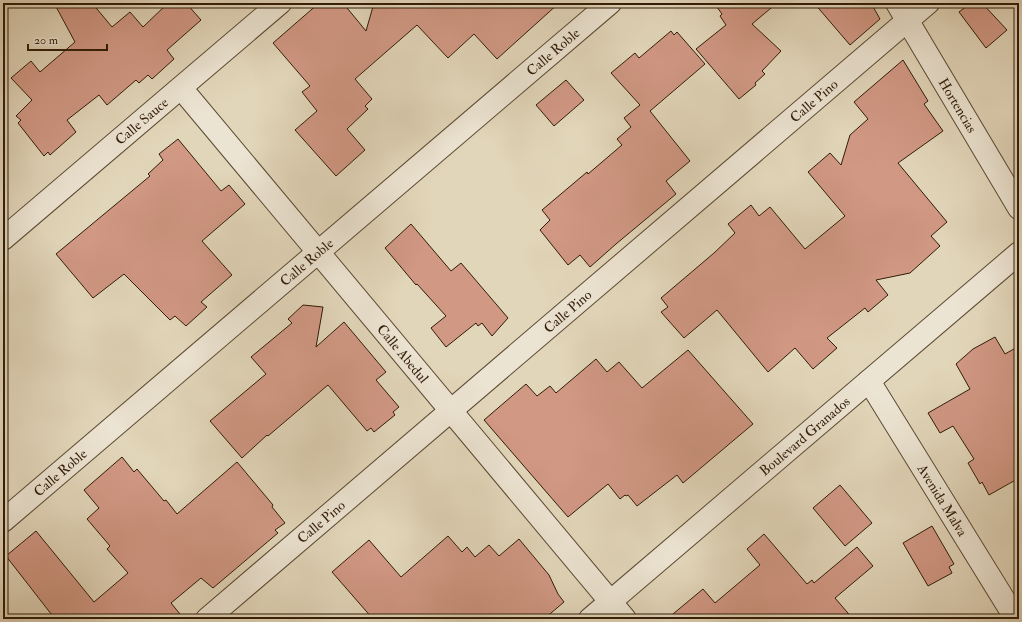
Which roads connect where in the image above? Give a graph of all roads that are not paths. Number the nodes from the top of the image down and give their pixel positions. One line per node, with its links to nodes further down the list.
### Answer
1 (280, 3): 5 (street, Calle Sauce)
2 (610, 3): 8 (street, Calle Roble)
3 (928, 3): 4 (street, Calle Pino)
4 (902, 12): 6 (street, Hortencias); 11 (street, Calle Pino)
5 (180, 88): 7 (street, Calle Sauce); 8 (street, Calle Abedul)
6 (1019, 208)
7 (3, 239)
8 (318, 252): 11 (street, Calle Abedul); 12 (street, Calle Roble)
9 (1019, 253): 10 (street, Boulevard Granados)
10 (869, 381): 13 (street, Boulevard Granados); 14 (street, Avenida Malva)
11 (451, 411): 13 (street, Calle Abedul); 15 (street, Calle Pino)
12 (3, 521)
13 (610, 602): 16 (street, Boulevard Granados); 17 (street, Calle Abedul)
14 (1008, 616)
15 (207, 619)
16 (590, 619)
17 (625, 619)

